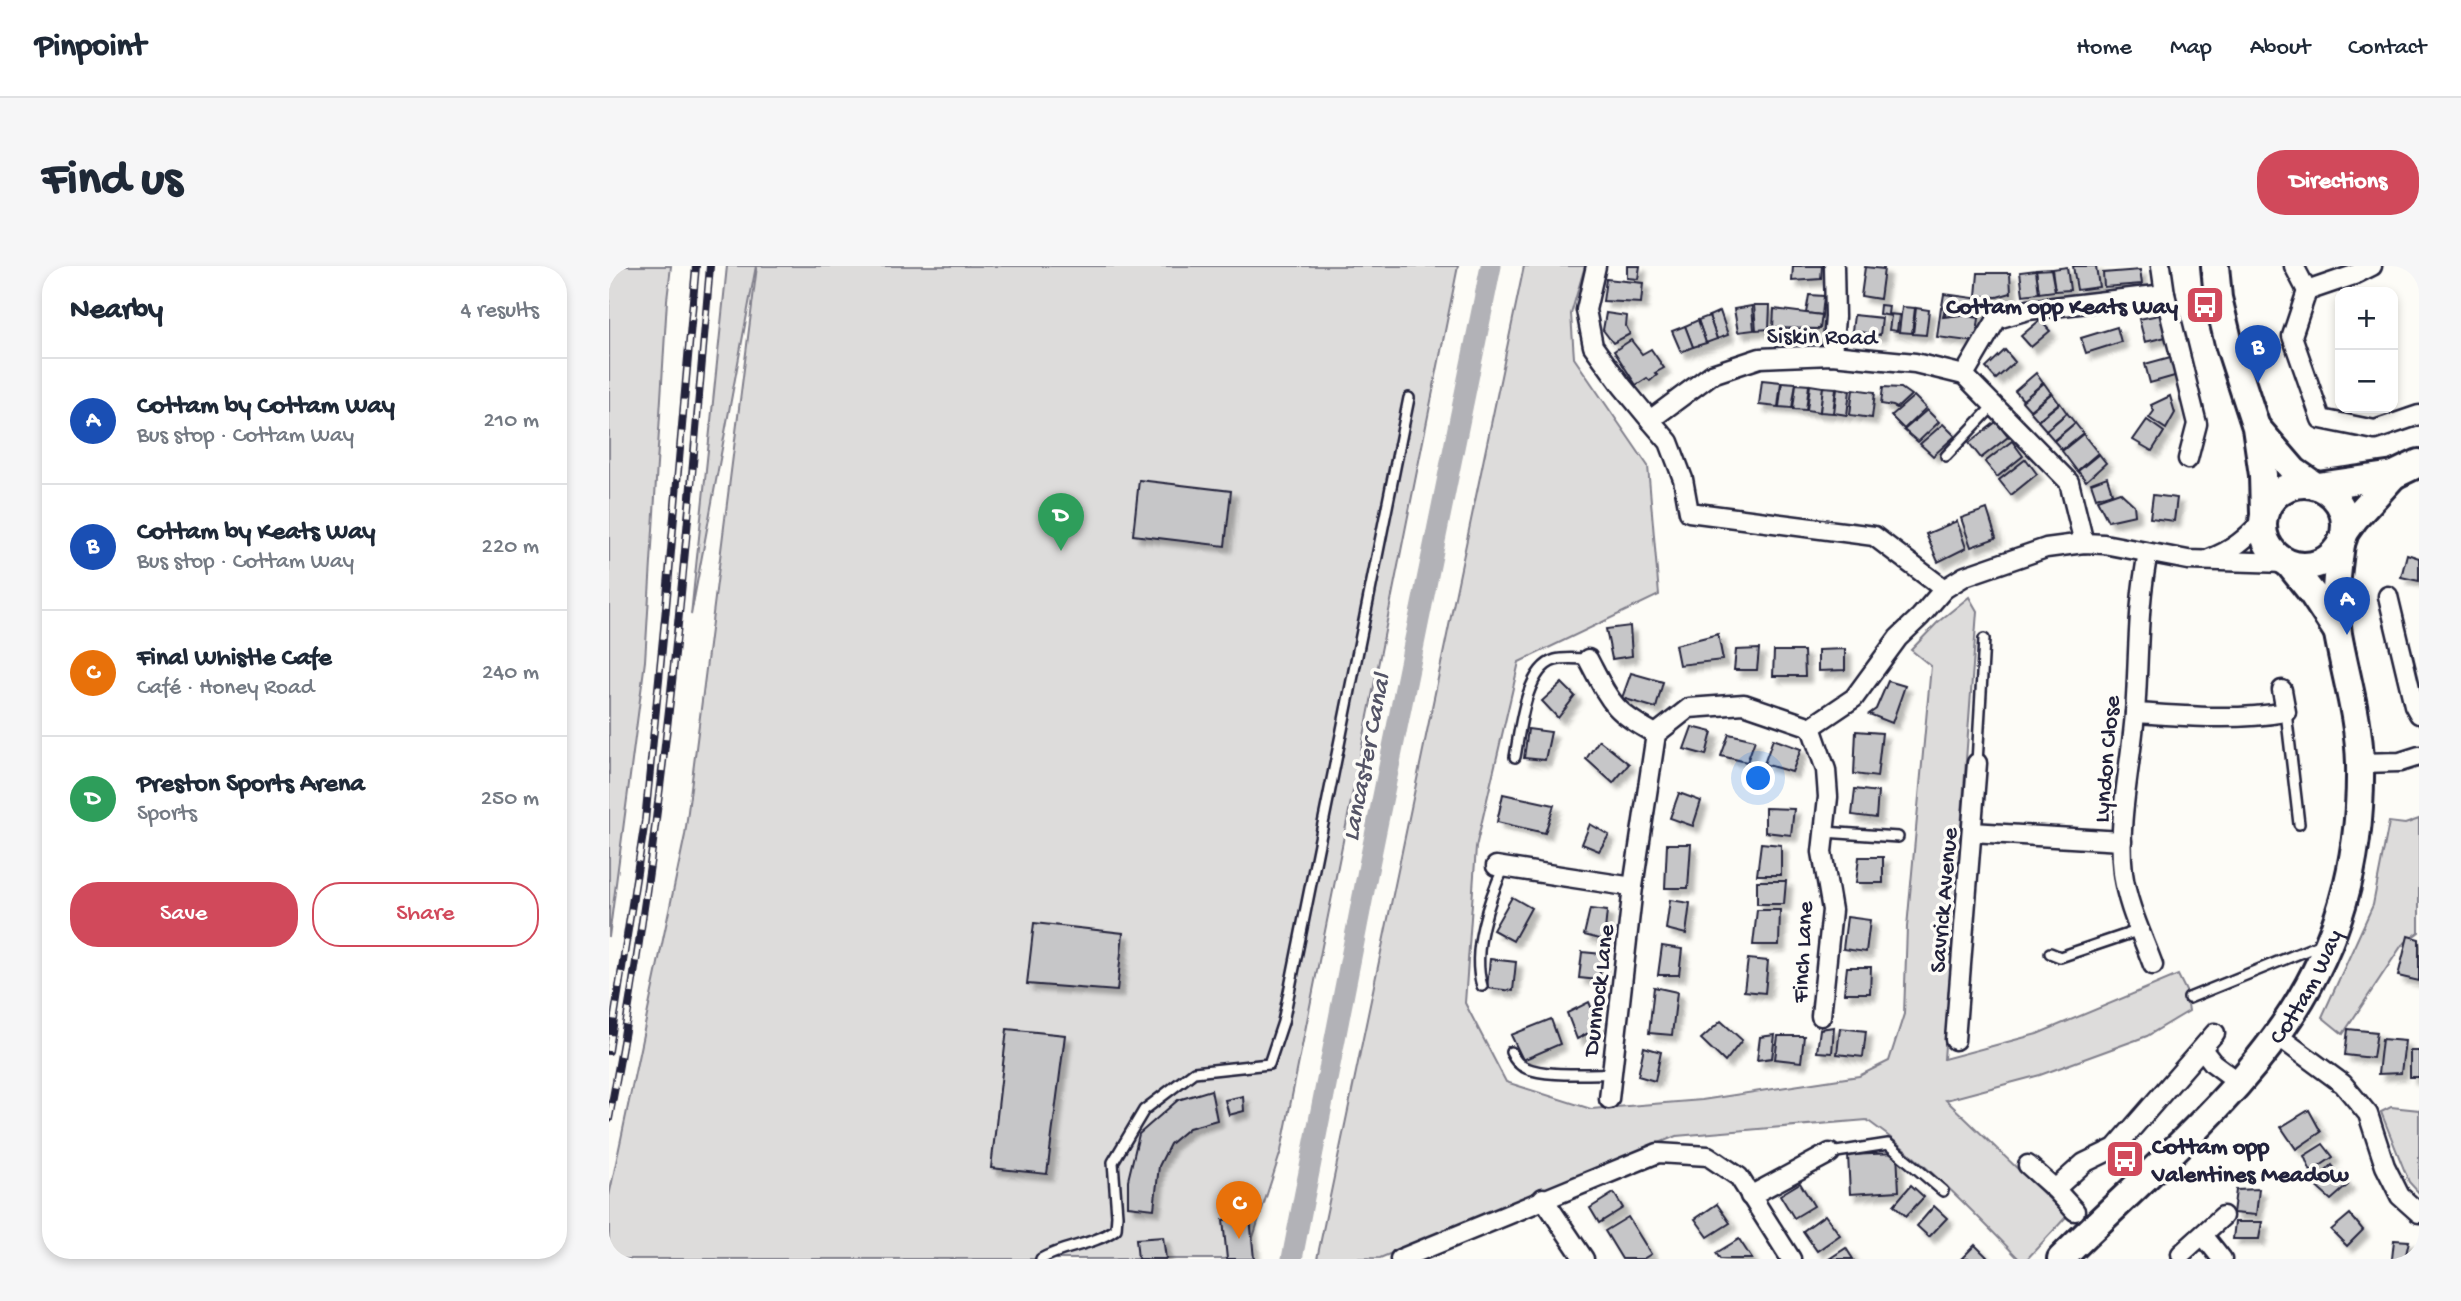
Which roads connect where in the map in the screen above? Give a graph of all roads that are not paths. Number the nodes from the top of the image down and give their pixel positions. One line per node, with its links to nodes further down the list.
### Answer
1 (1596, 266): 14 (street)
2 (1834, 266): 9 (street)
3 (2161, 266): 8 (street)
4 (2215, 266): 15 (main road)
5 (2294, 266): 7 (street)
6 (2371, 266): 7 (street)
7 (2307, 291): 13 (street)
8 (2165, 294): 10 (street); 17 (street)
9 (1832, 355): 10 (street, Siskin Road); 14 (street, Siskin Road)
10 (1964, 375): 12 (street)
11 (1409, 398): 75 (lane)
12 (1993, 406): 16 (lane); 23 (street)
13 (2419, 415)
14 (1650, 420): 27 (street)
15 (2256, 427): 20 (main road); 21 (main road)
16 (1946, 456)
17 (2187, 459)
18 (2419, 463): 19 (main road)
19 (2394, 475): 20 (main road); 22 (main road)
20 (2316, 485): 21 (main road); 22 (main road)
21 (2263, 516): 25 (street); 26 (main road)
22 (2343, 538): 26 (main road); 29 (main road, Cottam Way)
23 (2084, 543): 24 (street); 27 (street)
24 (2148, 553): 25 (street); 34 (street, Lyndon Close)
25 (2209, 559): 26 (street)
26 (2288, 564): 29 (main road, Cottam Way)
27 (1944, 589): 36 (street)
28 (2388, 596): 35 (street)
29 (2338, 632): 41 (main road, Cottam Way)
30 (1984, 639): 40 (lane)
31 (1588, 659): 37 (street); 39 (lane)
32 (2282, 690): 33 (street)
33 (2286, 712): 34 (street); 42 (lane)
34 (2135, 713): 46 (street, Lyndon Close)
35 (2419, 714)
36 (1811, 727): 37 (street); 43 (street, Finch Lane)
37 (1656, 734): 48 (street, Dunnock Lane)
38 (2419, 756): 41 (street)
39 (1515, 757)
40 (1977, 763): 44 (street, Savrick Avenue)
41 (2360, 763): 50 (main road, Cottam Way)
42 (2299, 824)
43 (1824, 832): 45 (lane); 55 (street, Finch Lane)
44 (1972, 832): 46 (street); 58 (street, Savrick Avenue)
45 (1898, 837)
46 (2122, 841): 49 (street, Lyndon Close)
47 (1500, 866): 48 (street); 53 (lane)
48 (1633, 887): 61 (street, Dunnock Lane)
49 (2140, 930): 51 (lane); 52 (street, Lyndon Close)
50 (2330, 941): 54 (lane); 57 (main road, Cottam Way)
51 (2050, 953)
52 (2153, 965)
53 (1482, 986)
54 (2189, 998)
55 (1821, 1016)
56 (2215, 1033): 59 (street)
57 (2278, 1036): 62 (main road, Cottam Way); 71 (street)
58 (1955, 1040)
59 (2202, 1049): 62 (street); 66 (street)
60 (1511, 1052): 61 (lane)
61 (1611, 1073): 63 (street, Dunnock Lane)
62 (2240, 1083): 79 (main road, Cottam Way)
63 (1609, 1099)
64 (1830, 1153): 67 (lane); 68 (street)
65 (2028, 1165): 66 (street)
66 (2055, 1189): 70 (street)
67 (1943, 1191)
68 (1750, 1196): 69 (street); 78 (street)
69 (1543, 1198): 76 (street); 77 (street)
70 (2075, 1211)
71 (2419, 1213)
72 (2223, 1216): 73 (street)
73 (2203, 1235): 74 (street); 80 (street)
74 (2181, 1254)
75 (1041, 1259)
76 (1400, 1259)
77 (1584, 1259)
78 (1791, 1259)
79 (2061, 1259)
80 (2222, 1259)

